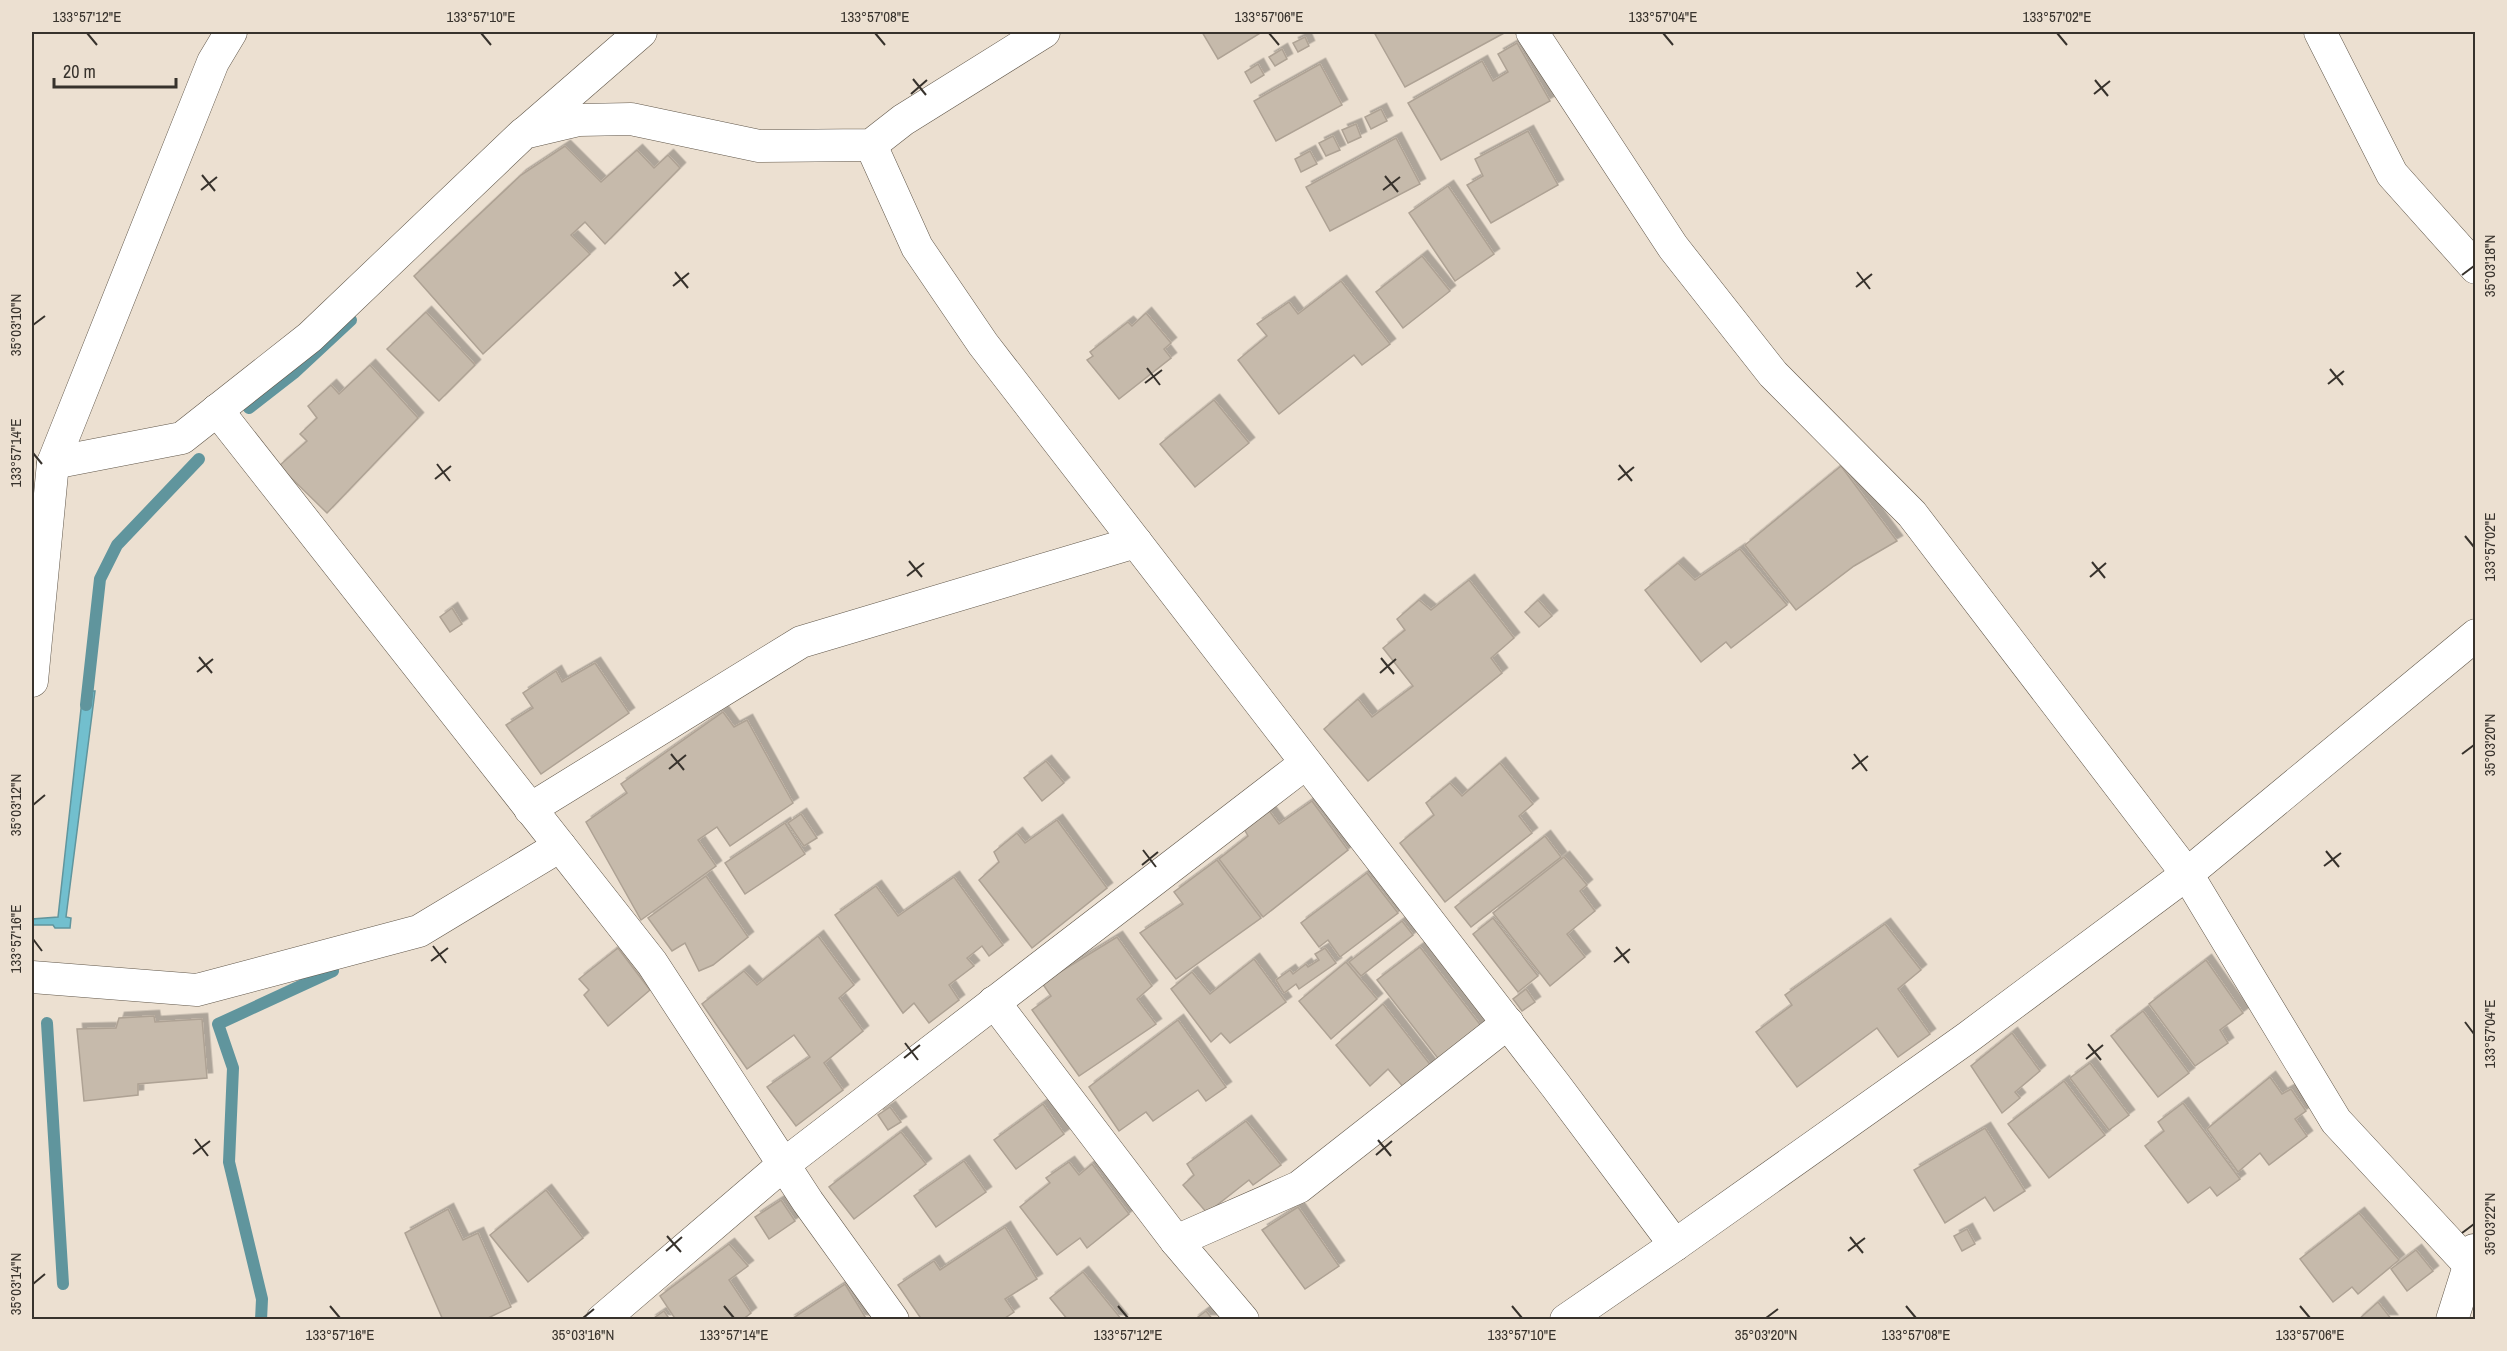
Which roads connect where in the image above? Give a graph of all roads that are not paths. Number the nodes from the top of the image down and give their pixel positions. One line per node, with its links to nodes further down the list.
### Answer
1 (231, 32): 10 (street)
2 (641, 32): 6 (street)
3 (1044, 32): 7 (street)
4 (1533, 32): 17 (street)
5 (2320, 32): 8 (street)
6 (524, 133): 7 (street); 9 (street)
7 (871, 145): 11 (street)
8 (2475, 268)
9 (217, 410): 10 (street); 15 (street)
10 (53, 463): 13 (street)
11 (1136, 542): 14 (street); 15 (street)
12 (2475, 635): 17 (street)
13 (32, 681)
14 (1306, 763): 19 (street); 20 (street)
15 (530, 809): 16 (street)
16 (560, 846): 18 (street); 21 (street)
17 (2187, 874): 23 (street); 24 (street)
18 (32, 976)
19 (994, 1002): 21 (street); 22 (street)
20 (1508, 1023): 22 (street); 23 (street)
21 (783, 1165): 25 (street); 26 (street)
22 (1176, 1241): 27 (street)
23 (1675, 1245): 28 (street)
24 (2474, 1260): 29 (street)
25 (602, 1320)
26 (892, 1320)
27 (1243, 1320)
28 (1566, 1320)
29 (2452, 1320)

